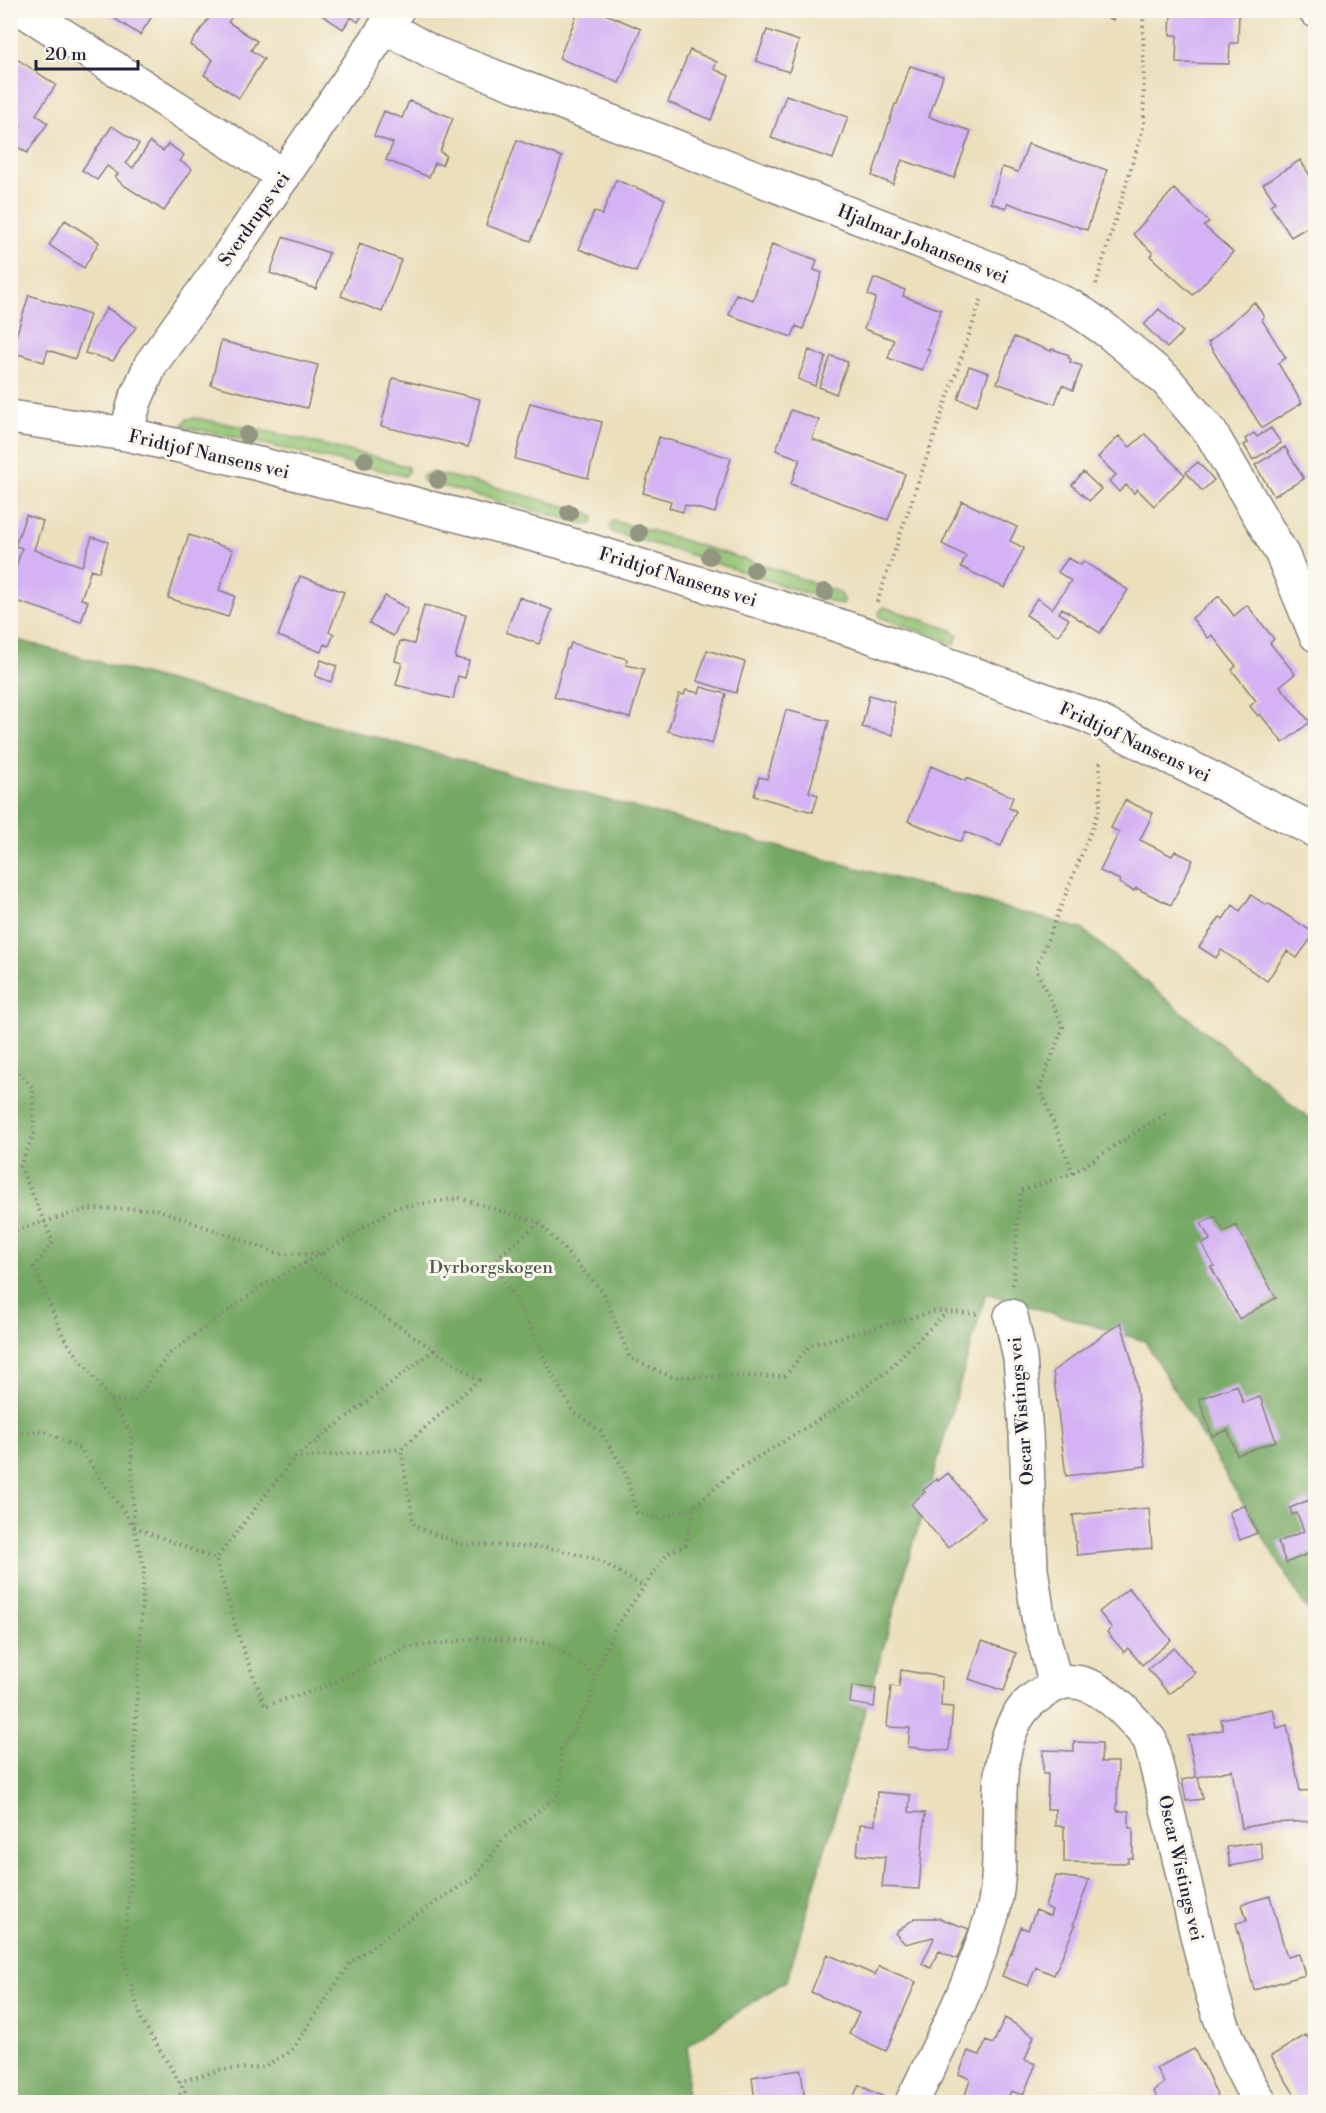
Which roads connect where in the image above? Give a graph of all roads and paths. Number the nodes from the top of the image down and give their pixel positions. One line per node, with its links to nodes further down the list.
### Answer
1 (23, 10): 4 (street)
2 (1143, 10): 6 (path)
3 (392, 19): 4 (street, Sverdrups vei); 5 (street, Hjalmar Johansens vei)
4 (284, 176): 8 (street, Sverdrups vei)
5 (992, 269): 6 (street, Hjalmar Johansens vei); 9 (path)
6 (1086, 316): 10 (street, Hjalmar Johansens vei)
7 (10, 417): 8 (street, Fridtjof Nansens vei)
8 (126, 434): 11 (street, Fridtjof Nansens vei)
9 (877, 602)
10 (1316, 635)
11 (1100, 723): 12 (street, Fridtjof Nansens vei); 15 (path)
12 (1316, 831)
13 (10, 1064): 16 (path)
14 (1166, 1113): 15 (path)
15 (1073, 1173): 22 (path)
16 (44, 1223): 18 (path); 19 (path); 24 (path)
17 (540, 1223): 19 (path); 21 (path); 28 (path)
18 (10, 1233)
19 (323, 1253): 20 (path)
20 (304, 1263): 23 (path); 24 (path)
21 (947, 1312): 22 (path); 28 (path)
22 (1011, 1316): 33 (street, Oscar Wistings vei)
23 (434, 1350): 26 (path); 27 (path)
24 (110, 1399): 29 (path)
25 (10, 1434): 29 (path)
26 (402, 1449): 27 (path); 31 (path)
27 (294, 1458): 30 (path)
28 (694, 1506): 31 (path)
29 (134, 1527): 30 (path); 34 (path)
30 (216, 1559): 32 (path)
31 (644, 1587): 32 (path)
32 (595, 1676): 34 (path)
33 (1056, 1684): 38 (street); 39 (street, Oscar Wistings vei)
34 (179, 2082): 35 (path)
35 (185, 2091): 36 (path); 37 (path)
36 (170, 2103)
37 (189, 2103)
38 (912, 2103)
39 (1260, 2103)

